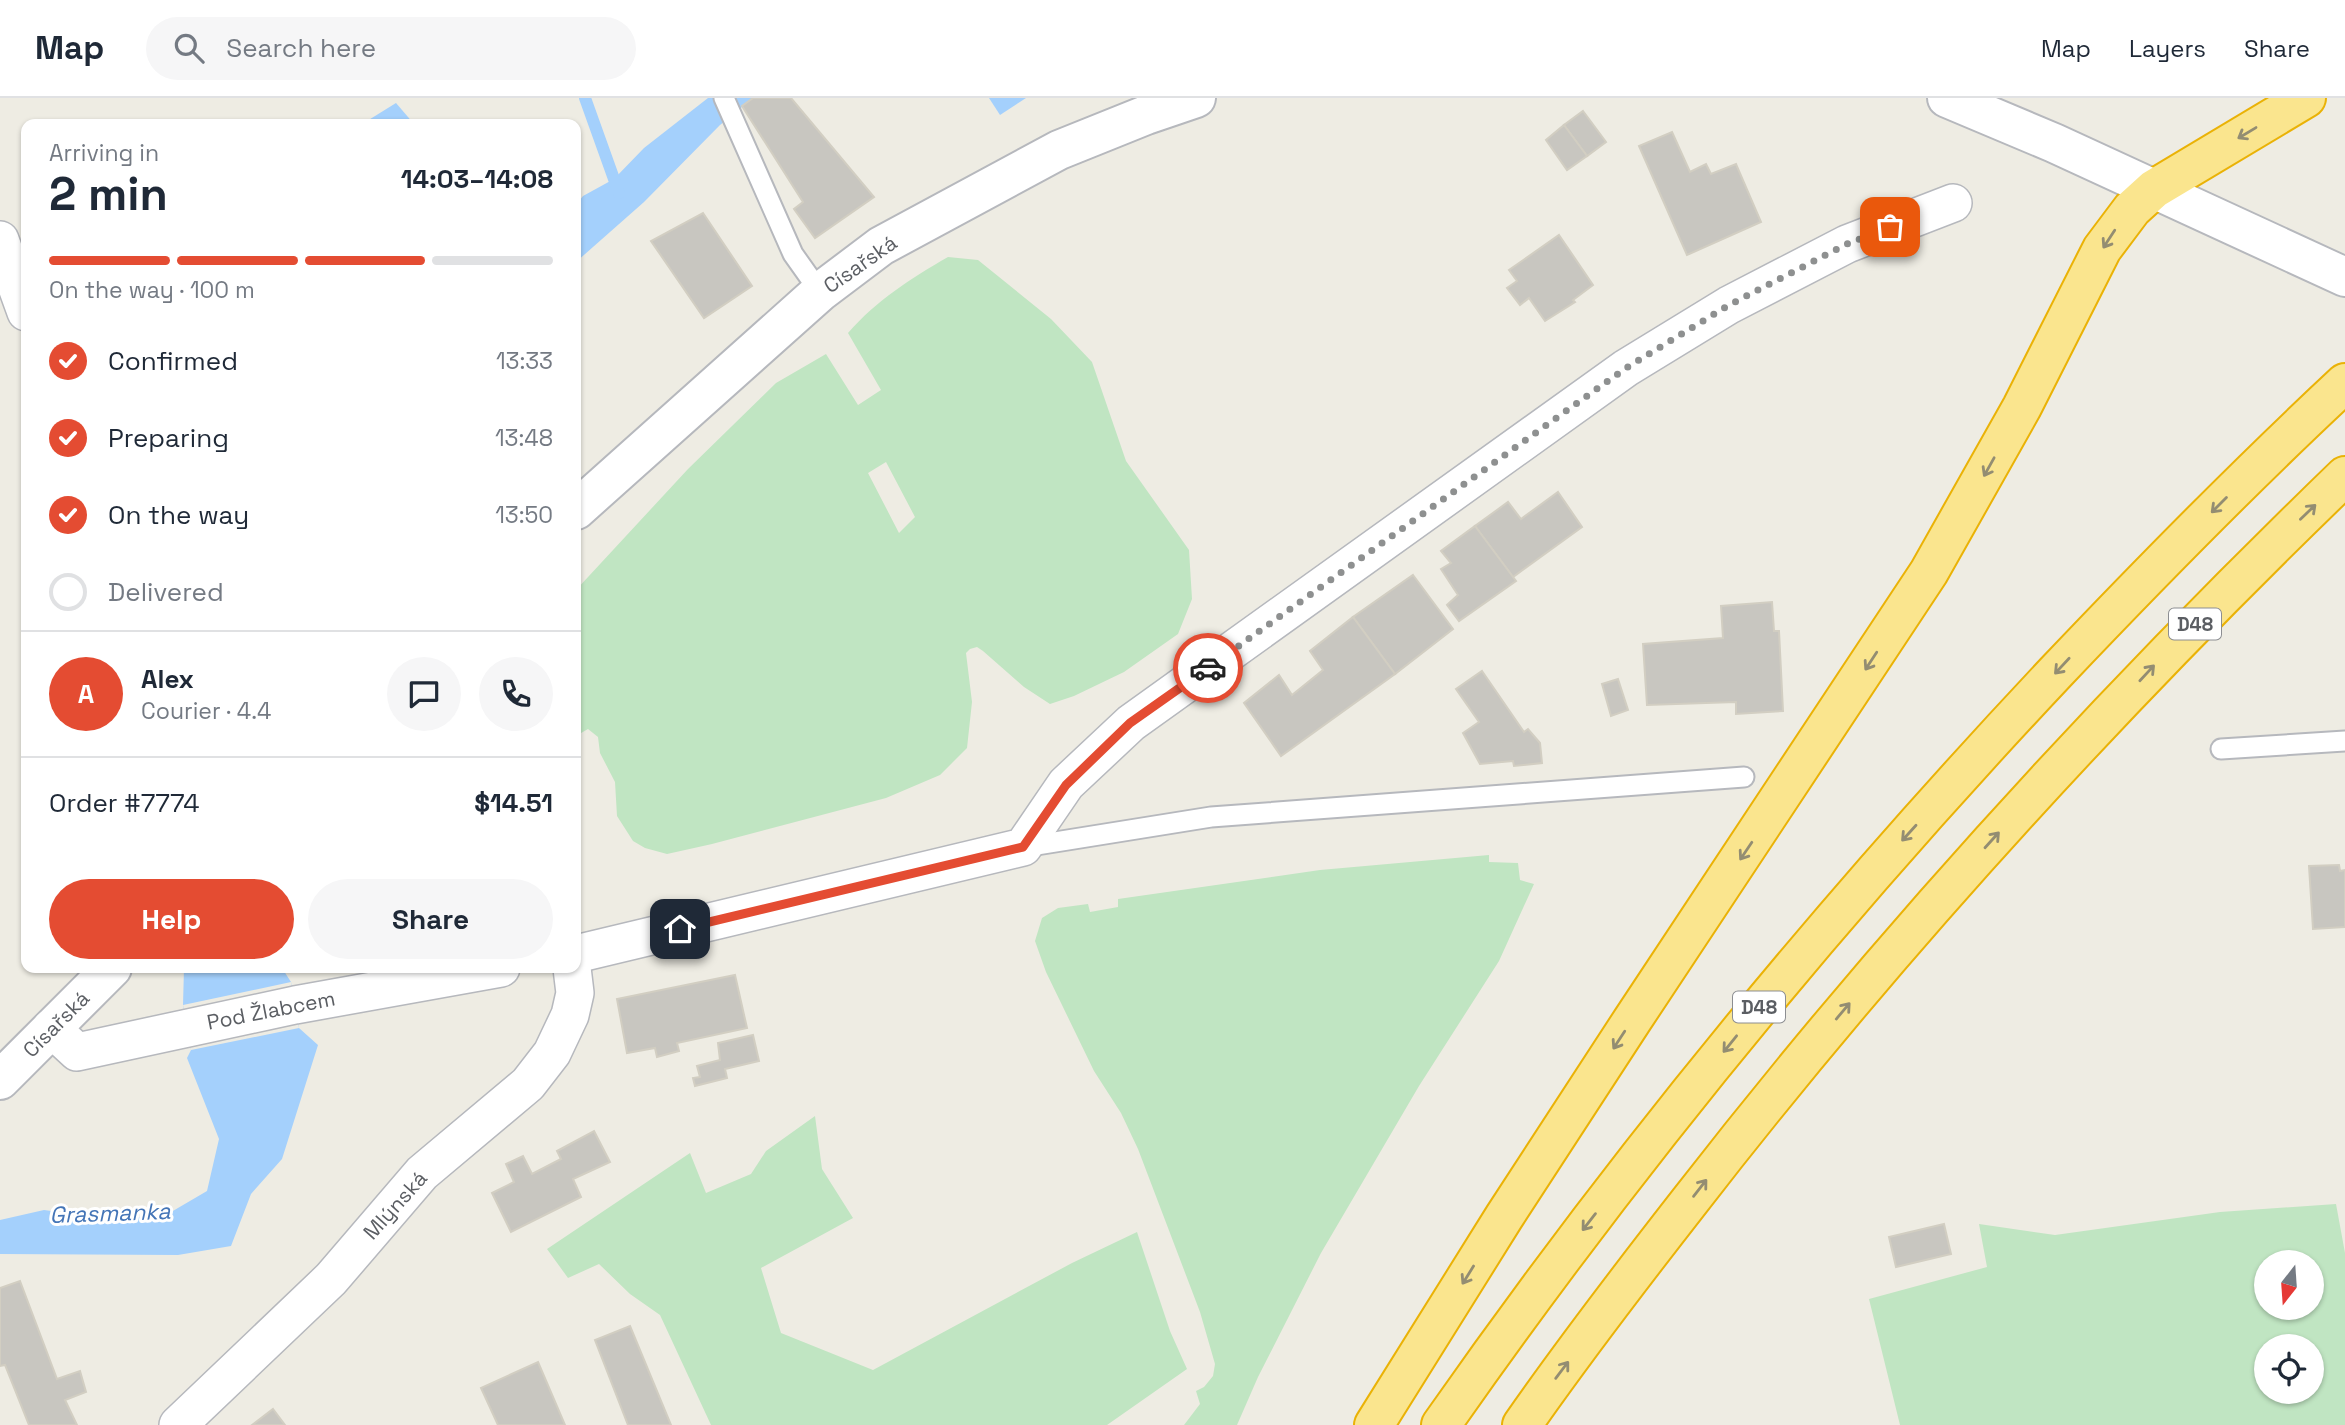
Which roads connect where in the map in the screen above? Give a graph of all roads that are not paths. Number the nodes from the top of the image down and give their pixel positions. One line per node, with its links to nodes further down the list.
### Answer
1 (1196, 98): 9 (street, Císařská)
2 (1947, 98): 5 (street)
3 (2306, 98): 5 (highway, one-way to 5)
4 (728, 107): 9 (lane)
5 (2154, 189): 8 (street); 25 (highway, one-way to 25)
6 (1954, 203): 17 (street)
7 (0, 240): 10 (street)
8 (2345, 277)
9 (820, 292): 13 (street, Císařská)
10 (21, 298)
11 (2333, 395): 26 (highway, D48, one-way to 26)
12 (2345, 476): 27 (highway, D48, one-way to 12)
13 (581, 506)
14 (2345, 741): 15 (lane)
15 (2221, 749)
16 (1744, 777): 17 (lane)
17 (1023, 847): 18 (street)
18 (581, 953)
19 (107, 973): 22 (street, Císařská)
20 (472, 973): 22 (street, Pod Žlabcem)
21 (573, 973): 24 (street, Mlýnská)
22 (51, 1028): 23 (street, Císařská)
23 (0, 1080)
24 (178, 1425)
25 (1374, 1425)
26 (1441, 1425)
27 (1522, 1425)

